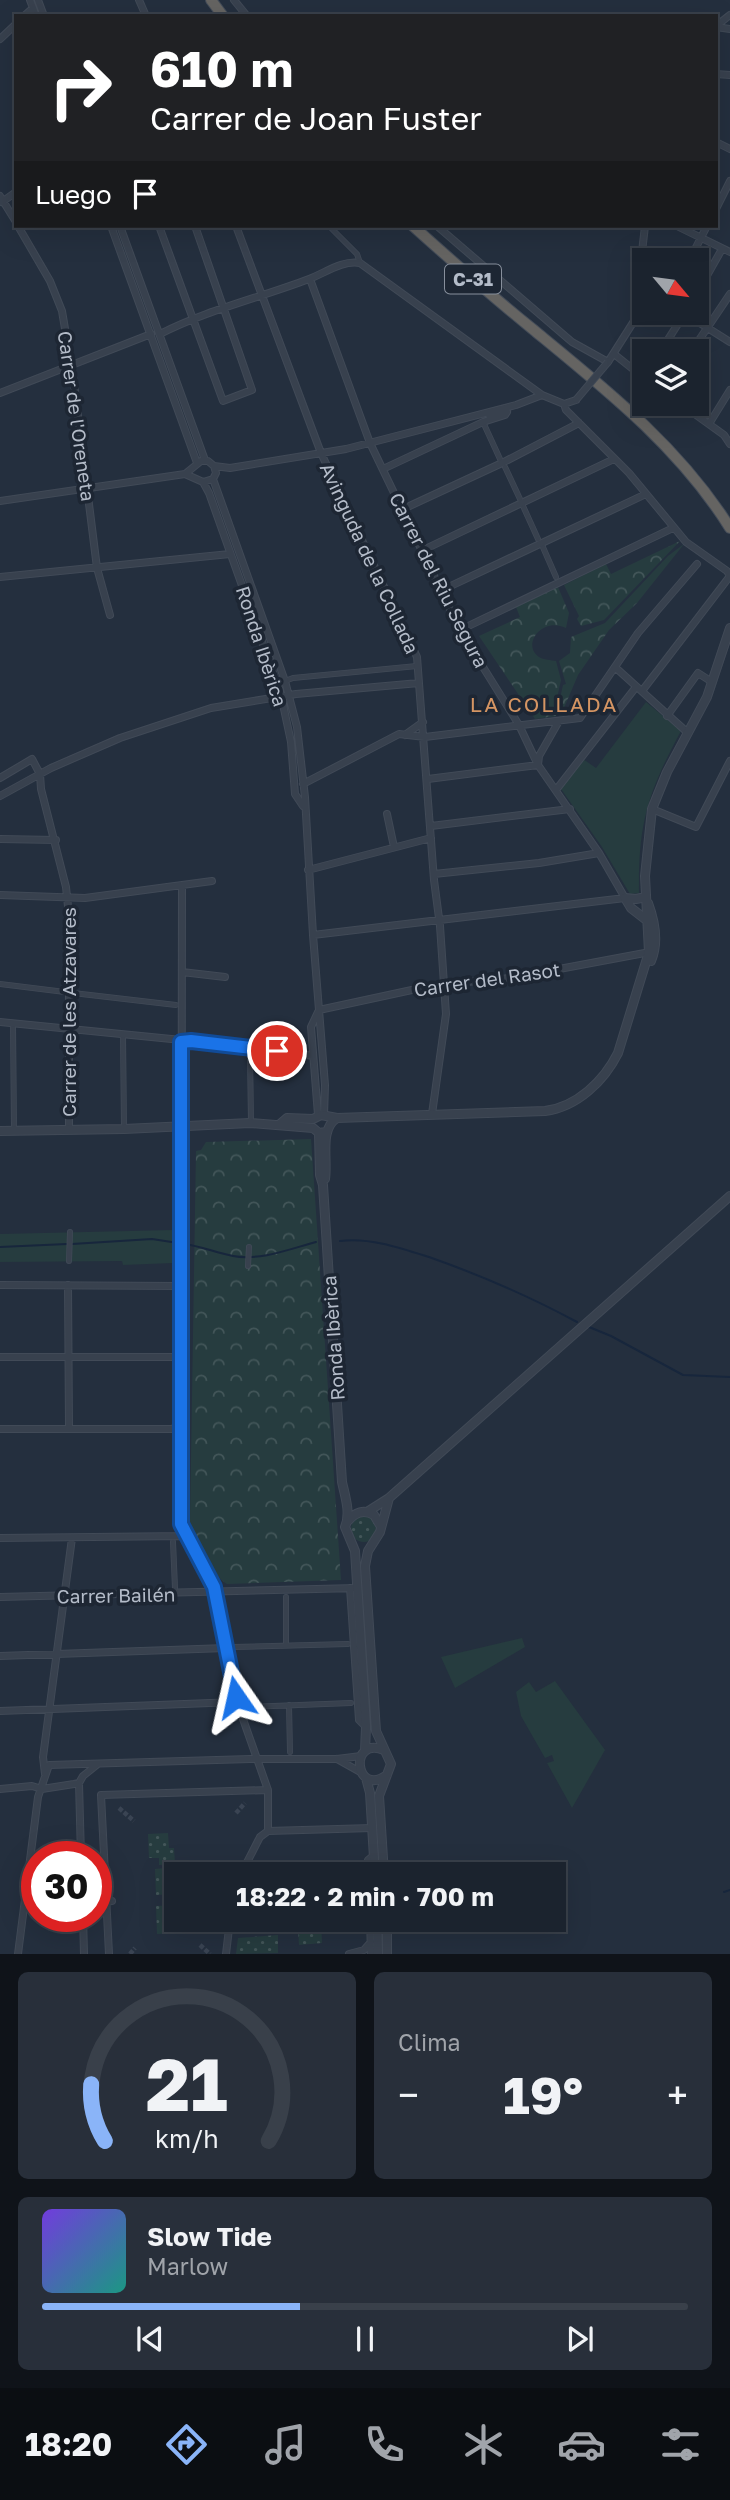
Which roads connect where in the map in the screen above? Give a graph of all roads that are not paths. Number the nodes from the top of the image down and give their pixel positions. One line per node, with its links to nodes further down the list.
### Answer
1 (30, 0): 3 (street)
2 (234, 0): 6 (street)
3 (33, 8): 4 (street); 5 (street)
4 (26, 14)
5 (35, 14)
6 (245, 14)
7 (14, 26): 8 (street)
8 (0, 39)
9 (730, 181): 11 (street)
10 (1, 200): 12 (street, Carrer de l'Oreneta)
11 (718, 205)
12 (14, 220)
13 (19, 228): 46 (street, Carrer de l'Oreneta)
14 (112, 228): 40 (street)
15 (121, 228): 41 (street)
16 (160, 228): 36 (street)
17 (196, 228): 35 (street)
18 (237, 228): 33 (street, Avinguda de la Collada)
19 (331, 228): 30 (street)
20 (415, 228): 78 (highway, C-31)
21 (440, 228): 45 (street)
22 (645, 228): 26 (street)
23 (681, 228): 25 (street)
24 (706, 228): 25 (street)
25 (701, 237): 27 (street); 28 (street)
26 (644, 248)
27 (696, 248)
28 (722, 249): 29 (street); 31 (street)
29 (730, 252)
30 (360, 263): 32 (street); 50 (street)
31 (709, 272)
32 (310, 279): 33 (street); 57 (street, Carrer del Riu Segura)
33 (262, 294): 35 (street); 59 (street, Avinguda de la Collada)
34 (730, 294): 39 (street)
35 (224, 308): 36 (street); 36 (street)
36 (193, 320): 41 (street)
37 (632, 324): 44 (street)
38 (704, 326): 39 (street)
39 (707, 328): 42 (street); 43 (street)
40 (151, 334): 46 (street); 62 (street)
41 (160, 334): 62 (street)
42 (700, 339)
43 (730, 342)
44 (614, 354): 45 (street); 47 (street)
45 (608, 362): 51 (street, bridge)
46 (72, 366): 49 (street); 71 (street, Carrer de l'Oreneta)
47 (632, 368)
48 (730, 390): 55 (street)
49 (0, 393)
50 (542, 395): 51 (street); 56 (street)
51 (564, 404): 54 (street)
52 (698, 416): 55 (street)
53 (483, 422): 56 (street); 60 (street); 66 (street)
54 (579, 423): 61 (street); 76 (street)
55 (709, 424): 58 (street)
56 (435, 425): 57 (street)
57 (370, 443): 59 (street); 66 (street, Carrer del Riu Segura)
58 (730, 444)
59 (321, 453): 65 (street); 92 (street, Avinguda de la Collada)
60 (500, 458)
61 (614, 458): 72 (street); 81 (street)
62 (199, 463): 63 (street); 67 (street); 68 (street)
63 (214, 466): 65 (street); 69 (street, Ronda Ibèrica)
64 (505, 467): 73 (street)
65 (230, 468): 69 (street)
66 (383, 469): 76 (street, Carrer del Riu Segura)
67 (185, 474): 68 (street); 71 (street)
68 (195, 477): 70 (street)
69 (214, 478): 70 (street); 94 (street, Ronda Ibèrica)
70 (203, 482): 82 (street, Ronda Ibèrica)
71 (88, 488): 74 (street); 84 (street, Carrer de l'Oreneta)
72 (646, 494): 77 (street); 88 (street)
73 (520, 499)
74 (0, 501)
75 (523, 506): 79 (street)
76 (401, 510): 81 (street, Carrer del Riu Segura)
77 (673, 528): 85 (street); 91 (street)
78 (730, 528)
79 (538, 539)
80 (541, 545): 87 (street)
81 (421, 551): 88 (street, Carrer del Riu Segura)
82 (230, 554): 84 (street); 98 (street, Ronda Ibèrica)
83 (697, 564): 93 (street)
84 (97, 568): 86 (street); 89 (street, Carrer de l'Oreneta)
85 (730, 576): 97 (street)
86 (0, 577)
87 (556, 577)
88 (440, 591): 91 (street, Carrer del Riu Segura)
89 (110, 615)
90 (730, 628): 95 (street)
91 (460, 630): 103 (street, Carrer del Riu Segura)
92 (418, 666): 94 (street); 96 (street, Avinguda de la Collada)
93 (616, 668): 97 (street); 101 (street)
94 (285, 681): 99 (street, Ronda Ibèrica)
95 (712, 682): 100 (street); 104 (street)
96 (419, 683): 99 (street); 102 (street, Avinguda de la Collada)
97 (639, 689): 100 (street); 113 (street)
98 (281, 695): 99 (street); 109 (street); 117 (street, Ronda Ibèrica)
99 (289, 695): 112 (street, Ronda Ibèrica)
100 (667, 716): 104 (street)
101 (559, 721): 103 (street); 108 (street)
102 (423, 722): 105 (street); 106 (street, Avinguda de la Collada)
103 (519, 725): 106 (street); 108 (street, Carrer del Riu Segura)
104 (688, 733): 115 (street)
105 (405, 735): 106 (street); 112 (street)
106 (425, 737): 111 (street, Avinguda de la Collada)
107 (730, 761): 115 (street)
108 (538, 765): 111 (street); 113 (street, Carrer del Riu Segura)
109 (40, 774): 110 (street); 114 (street); 122 (street, Carrer de les Atzavares)
110 (0, 778)
111 (428, 779): 119 (street, Avinguda de la Collada)
112 (303, 784): 117 (street, Ronda Ibèrica)
113 (556, 790): 116 (street, Carrer del Riu Segura)
114 (0, 796)
115 (652, 808): 131 (street)
116 (570, 809): 119 (street); 124 (street, Carrer del Riu Segura)
117 (305, 812): 125 (street, Ronda Ibèrica)
118 (387, 814): 123 (street)
119 (431, 826): 120 (street, Avinguda de la Collada)
120 (432, 838): 123 (street); 126 (street, Avinguda de la Collada)
121 (0, 839): 122 (street)
122 (55, 840): 130 (street, Carrer de les Atzavares)
123 (394, 847): 125 (street)
124 (599, 853): 126 (street); 132 (street, Carrer del Riu Segura)
125 (308, 870): 135 (street, Ronda Ibèrica)
126 (434, 874): 133 (street, Avinguda de la Collada)
127 (212, 881): 128 (street)
128 (182, 885): 130 (street); 137 (street)
129 (0, 895): 130 (street)
130 (68, 897): 147 (street, Carrer de les Atzavares)
131 (646, 897): 132 (street); 134 (street)
132 (625, 898): 133 (street); 134 (street)
133 (438, 921): 135 (street); 140 (street, Avinguda de la Collada)
134 (650, 922): 136 (street)
135 (313, 935): 144 (street, Ronda Ibèrica)
136 (652, 951): 140 (street, Carrer del Rasot); 152 (street)
137 (182, 972): 138 (street); 149 (street)
138 (225, 977)
139 (0, 984): 141 (street)
140 (444, 985): 144 (street, Carrer del Rasot); 152 (street, Avinguda de la Collada)
141 (65, 992)
142 (73, 993): 143 (street)
143 (176, 1004)
144 (319, 1010): 151 (street, Ronda Ibèrica); 154 (street, Ronda Ibèrica)
145 (0, 1022): 146 (street)
146 (13, 1024): 147 (street); 158 (street)
147 (68, 1029): 148 (street); 156 (street, Carrer de les Atzavares)
148 (123, 1035): 149 (street); 157 (street)
149 (181, 1042): 150 (street); 155 (street)
150 (251, 1050): 151 (street); 153 (street)
151 (313, 1056): 154 (street, Ronda Ibèrica)
152 (432, 1114): 154 (street)
153 (251, 1123): 154 (street); 155 (street)
154 (323, 1123): 174 (street, Ronda Ibèrica)
155 (182, 1126): 157 (street); 167 (street)
156 (69, 1129): 157 (street); 158 (street)
157 (124, 1129)
158 (14, 1130): 159 (street)
159 (0, 1131)
160 (730, 1196): 175 (street)
161 (70, 1232): 163 (street)
162 (249, 1247): 164 (street)
163 (69, 1261)
164 (248, 1266)
165 (0, 1285): 166 (street)
166 (68, 1285): 167 (street); 168 (street)
167 (180, 1286): 170 (street)
168 (69, 1356): 169 (street); 170 (street); 172 (street)
169 (0, 1357)
170 (182, 1357): 171 (street)
171 (181, 1425): 172 (street); 180 (street)
172 (69, 1428): 173 (street)
173 (0, 1429)
174 (344, 1492): 176 (street); 177 (street, Ronda Ibèrica)
175 (389, 1498): 176 (street); 178 (street)
176 (364, 1512): 177 (street); 178 (street)
177 (348, 1521): 179 (street, Ronda Ibèrica)
178 (380, 1525): 184 (street)
179 (346, 1534): 184 (street); 186 (street, Ronda Ibèrica)
180 (185, 1536): 182 (street); 187 (street)
181 (0, 1538): 182 (street)
182 (72, 1538): 188 (street)
183 (173, 1542): 185 (street)
184 (371, 1544): 202 (street)
185 (175, 1588)
186 (354, 1588): 187 (street, Carrer Bailén); 204 (street, Ronda Ibèrica)
187 (215, 1593): 188 (street, Carrer Bailén); 193 (street)
188 (65, 1596): 189 (street, Carrer Bailén); 194 (street)
189 (0, 1597)
190 (286, 1598): 191 (street)
191 (286, 1644): 192 (street); 193 (street)
192 (348, 1644)
193 (229, 1648): 194 (street); 196 (street)
194 (56, 1655): 195 (street); 200 (street)
195 (0, 1656)
196 (237, 1702): 200 (street); 205 (street)
197 (351, 1703): 198 (street)
198 (289, 1705): 199 (street); 203 (street)
199 (246, 1707)
200 (49, 1709): 201 (street); 211 (street)
201 (0, 1711)
202 (384, 1750): 204 (street); 209 (street)
203 (290, 1752)
204 (363, 1754): 206 (street); 210 (street, Ronda Ibèrica)
205 (259, 1759): 206 (street); 208 (street); 217 (street)
206 (337, 1759): 210 (street)
207 (77, 1764): 208 (street); 211 (street); 212 (street)
208 (98, 1764): 212 (street)
209 (387, 1774): 210 (street); 227 (street)
210 (364, 1775): 218 (street, Ronda Ibèrica)
211 (44, 1777): 213 (street); 214 (street); 216 (street)
212 (81, 1779): 213 (street); 221 (street)
213 (55, 1785): 216 (street)
214 (32, 1786): 215 (street); 216 (street)
215 (0, 1789)
216 (42, 1789): 220 (street)
217 (268, 1790): 219 (street); 222 (street)
218 (372, 1829): 219 (street); 223 (street, Ronda Ibèrica)
219 (268, 1831): 224 (street)
220 (32, 1841)
221 (81, 1841)
222 (104, 1841)
223 (373, 1856): 225 (street, Ronda Ibèrica); 226 (street, Ronda Ibèrica)
224 (247, 1862)
225 (368, 1862)
226 (374, 1862)
227 (383, 1862)
228 (21, 1928): 236 (street)
229 (83, 1932): 237 (street)
230 (109, 1932): 238 (street)
231 (229, 1932): 239 (street)
232 (371, 1932): 235 (street)
233 (377, 1932): 243 (street)
234 (387, 1932): 244 (street)
235 (371, 1942): 241 (street); 242 (street)
236 (18, 1954)
237 (84, 1954)
238 (109, 1954)
239 (226, 1954)
240 (349, 1954): 241 (street)
241 (357, 1954)
242 (371, 1954)
243 (378, 1954)
244 (387, 1954)

